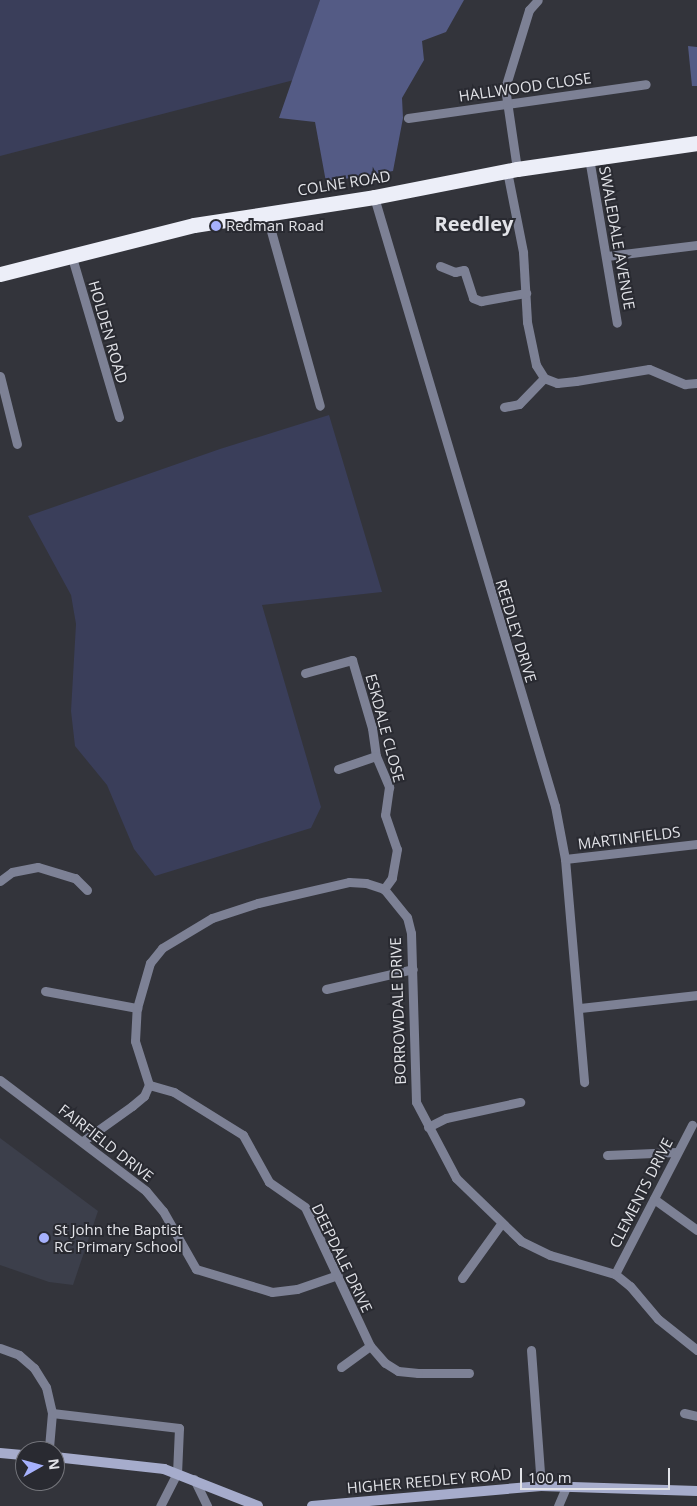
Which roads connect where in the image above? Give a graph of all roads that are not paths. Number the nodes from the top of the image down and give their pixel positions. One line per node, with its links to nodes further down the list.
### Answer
1 (538, 0): 3 (street)
2 (646, 84): 3 (street, HALLWOOD CLOSE)
3 (506, 103): 4 (street, HALLWOOD CLOSE); 7 (street)
4 (408, 118)
5 (697, 142): 6 (highway, COLNE ROAD)
6 (589, 158): 7 (highway, COLNE ROAD); 12 (street, SWALEDALE AVENUE)
7 (512, 170): 8 (highway, COLNE ROAD); 15 (street)
8 (374, 197): 9 (highway, COLNE ROAD); 28 (street, REEDLEY DRIVE)
9 (266, 213): 11 (highway, COLNE ROAD); 20 (street)
10 (697, 244): 12 (street)
11 (71, 254): 14 (highway, COLNE ROAD); 22 (street, HOLDEN ROAD)
12 (607, 256): 16 (street, SWALEDALE AVENUE)
13 (440, 266): 15 (street)
14 (0, 274)
15 (526, 293): 18 (street)
16 (617, 324)
17 (0, 376): 23 (street)
18 (544, 378): 19 (street); 21 (street)
19 (697, 383)
20 (320, 406)
21 (504, 407)
22 (119, 418)
23 (17, 444)
24 (305, 673): 25 (street, ESKDALE CLOSE)
25 (376, 756): 26 (street); 30 (street, ESKDALE CLOSE)
26 (338, 769)
27 (697, 844): 28 (street, MARTINFIELDS)
28 (565, 859): 37 (street, REEDLEY DRIVE)
29 (0, 881): 31 (street)
30 (384, 889): 32 (street, BORROWDALE DRIVE); 36 (street)
31 (87, 890)
32 (413, 969): 33 (street); 43 (street, BORROWDALE DRIVE)
33 (326, 989)
34 (45, 991): 36 (street)
35 (697, 996): 37 (street)
36 (137, 1008): 40 (street)
37 (580, 1008): 39 (street, REEDLEY DRIVE)
38 (0, 1080): 44 (street, FAIRFIELD DRIVE)
39 (584, 1082)
40 (149, 1085): 44 (street); 51 (street, DEEPDALE DRIVE)
41 (520, 1102): 43 (street)
42 (692, 1125): 45 (street, CLEMENTS DRIVE)
43 (428, 1127): 48 (street, BORROWDALE DRIVE)
44 (82, 1141): 51 (street, FAIRFIELD DRIVE)
45 (677, 1152): 46 (street); 47 (street, CLEMENTS DRIVE)
46 (607, 1155)
47 (654, 1199): 49 (street); 50 (street, CLEMENTS DRIVE)
48 (501, 1224): 50 (street, BORROWDALE DRIVE); 52 (street)
49 (697, 1230)
50 (615, 1274): 56 (street)
51 (338, 1275): 53 (street, DEEPDALE DRIVE)
52 (462, 1278)
53 (370, 1346): 57 (street); 58 (street, DEEPDALE DRIVE)
54 (0, 1348): 60 (street)
55 (531, 1350): 68 (street)
56 (697, 1350)
57 (341, 1367)
58 (469, 1373)
59 (684, 1413): 61 (street)
60 (52, 1414): 62 (street); 66 (street)
61 (697, 1416)
62 (50, 1441)
63 (0, 1453): 64 (street)
64 (15, 1454)
65 (65, 1458): 66 (street)
66 (178, 1474): 67 (street); 71 (street)
67 (194, 1479): 72 (street); 73 (street)
68 (540, 1486): 69 (street, HIGHER REEDLEY ROAD); 74 (street, HIGHER REEDLEY ROAD)
69 (566, 1487): 70 (street, HIGHER REEDLEY ROAD); 75 (street)
70 (697, 1491)
71 (160, 1506)
72 (206, 1506)
73 (258, 1506)
74 (312, 1506)
75 (558, 1506)

